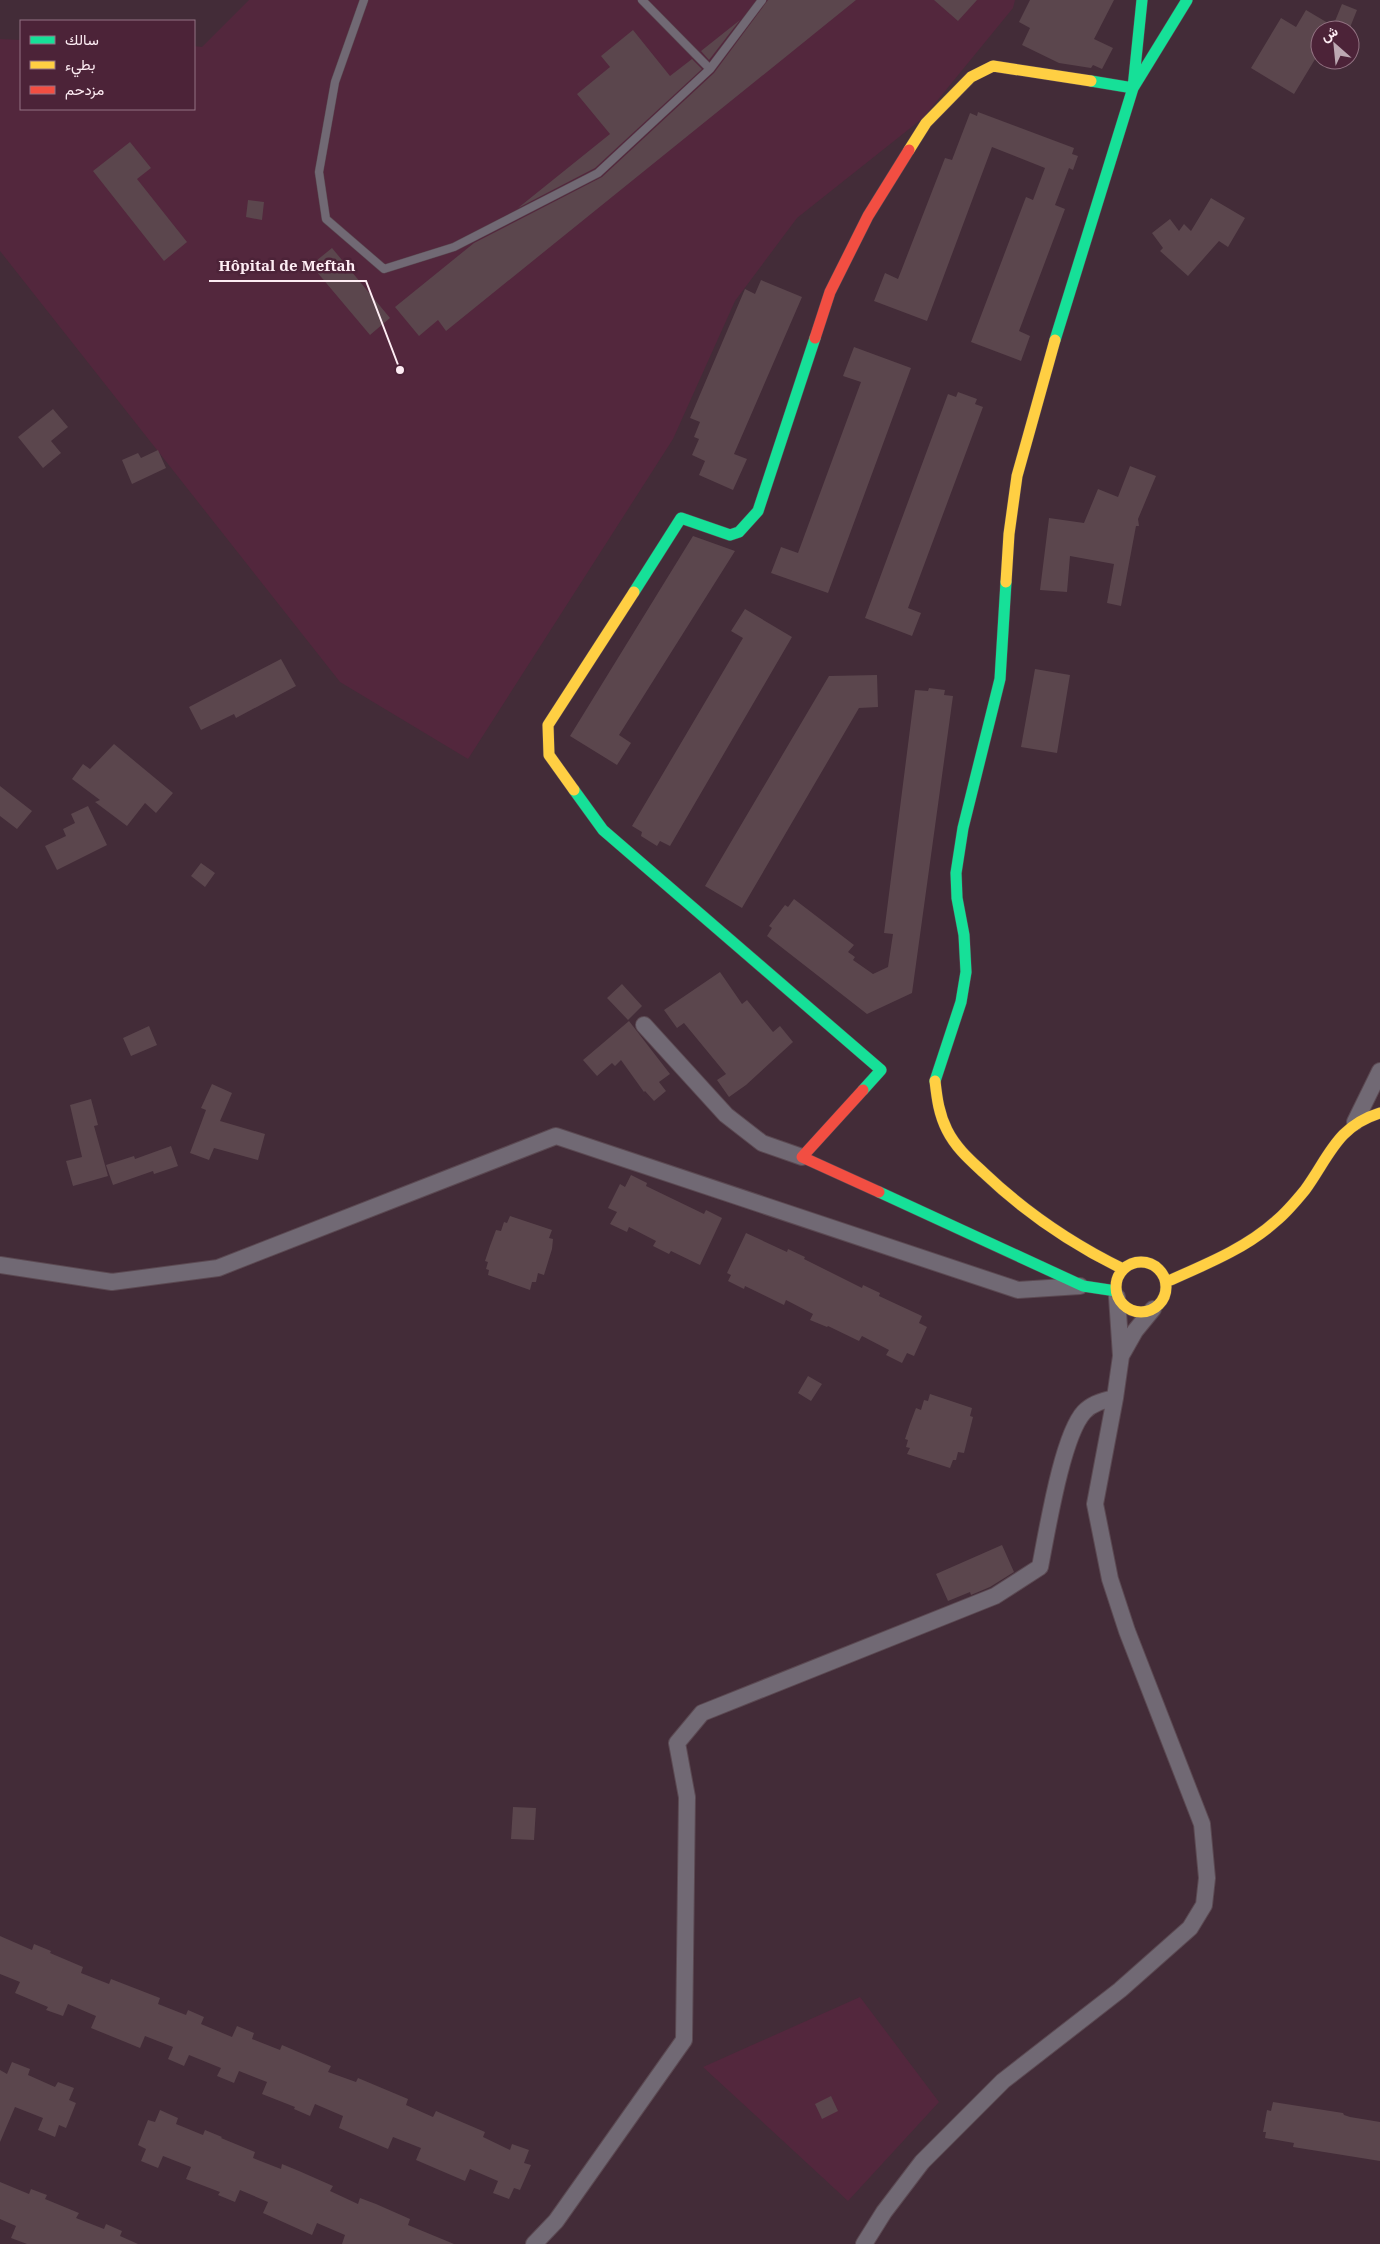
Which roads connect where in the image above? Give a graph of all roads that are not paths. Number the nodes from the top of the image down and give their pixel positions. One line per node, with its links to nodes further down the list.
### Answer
1 (364, 0): 6 (lane)
2 (642, 0): 6 (lane)
3 (762, 0): 6 (lane)
4 (1142, 0): 7 (street)
5 (1188, 0): 7 (street)
6 (710, 69)
7 (1133, 88): 12 (street); 14 (street)
8 (644, 1025): 12 (street)
9 (1380, 1071): 11 (street)
10 (1380, 1113): 11 (street)
11 (1355, 1122): 15 (street)
12 (802, 1157): 16 (street)
13 (0, 1265): 16 (street)
14 (1123, 1269): 15 (street); 17 (street)
15 (1166, 1282): 18 (street)
16 (1083, 1286): 17 (street)
17 (1117, 1294): 18 (street); 19 (street)
18 (1153, 1309): 19 (street)
19 (1121, 1356): 20 (street)
20 (1115, 1398): 21 (street); 22 (street)
21 (534, 2244)
22 (864, 2244)

